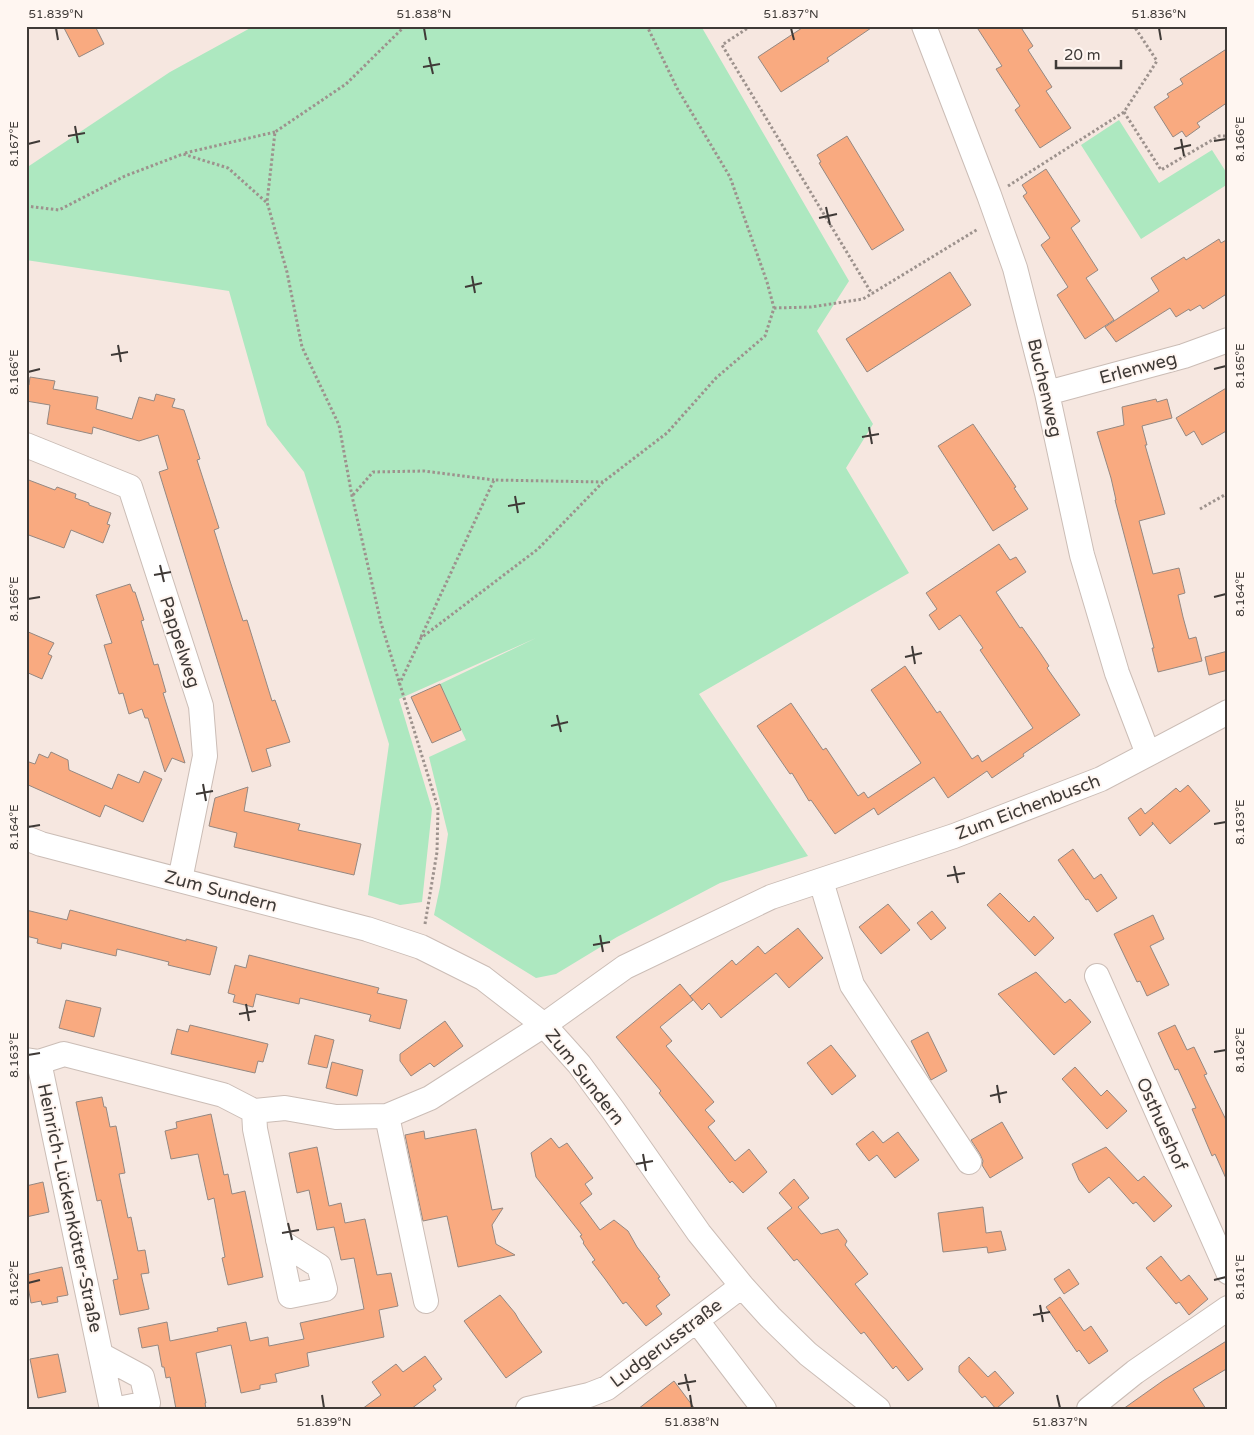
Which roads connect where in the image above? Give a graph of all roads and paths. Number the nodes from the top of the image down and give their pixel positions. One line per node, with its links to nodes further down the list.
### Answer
1 (406, 26): 7 (path)
2 (647, 26): 15 (path)
3 (924, 26): 10 (street, Buchenweg)
4 (1134, 26): 6 (path)
5 (749, 27): 14 (path)
6 (1124, 112): 8 (path); 10 (path)
7 (275, 132): 9 (path); 11 (path)
8 (1228, 136)
9 (183, 154): 11 (path); 12 (path)
10 (989, 195): 13 (street, Buchenweg)
11 (267, 202): 22 (path)
12 (26, 206)
13 (997, 217): 14 (path); 17 (street, Buchenweg)
14 (872, 294): 15 (path)
15 (774, 308): 20 (path)
16 (1228, 340): 17 (street, Erlenweg)
17 (1047, 393): 27 (street, Buchenweg)
18 (26, 445): 29 (street, Pappelweg)
19 (494, 480): 20 (path); 22 (path); 24 (path)
20 (603, 482): 24 (path)
21 (1228, 493): 23 (path)
22 (352, 496): 25 (path)
23 (1200, 509)
24 (421, 638): 25 (path)
25 (399, 685): 31 (path)
26 (1228, 712): 27 (street, Zum Eichenbusch)
27 (1148, 754): 30 (street, Zum Eichenbusch)
28 (26, 838): 29 (street, Zum Sundern)
29 (180, 880): 31 (street, Zum Sundern)
30 (821, 881): 33 (street, Zum Eichenbusch); 37 (street)
31 (421, 947): 33 (street, Zum Sundern)
32 (1097, 976): 39 (street, Osthueshof)
33 (544, 1025): 36 (street); 40 (street, Zum Sundern)
34 (33, 1061): 35 (street, Heinrich-Lückenkötter-Straße); 44 (street, Heinrich-Lückenkötter-Straße)
35 (254, 1111): 36 (street); 38 (street)
36 (387, 1116): 41 (street)
37 (969, 1162)
38 (278, 1240)
39 (1228, 1272)
40 (742, 1286): 43 (street, Ludgerusstraße); 45 (street, Zum Sundern)
41 (426, 1301)
42 (1228, 1308): 50 (street)
43 (696, 1321): 48 (street, Ludgerusstraße); 49 (street)
44 (101, 1354): 46 (street, Heinrich-Lückenkötter-Straße); 47 (street, Heinrich-Lückenkötter-Straße)
45 (876, 1408)
46 (112, 1409)
47 (118, 1409)
48 (528, 1409)
49 (764, 1409)
50 (1089, 1409)

